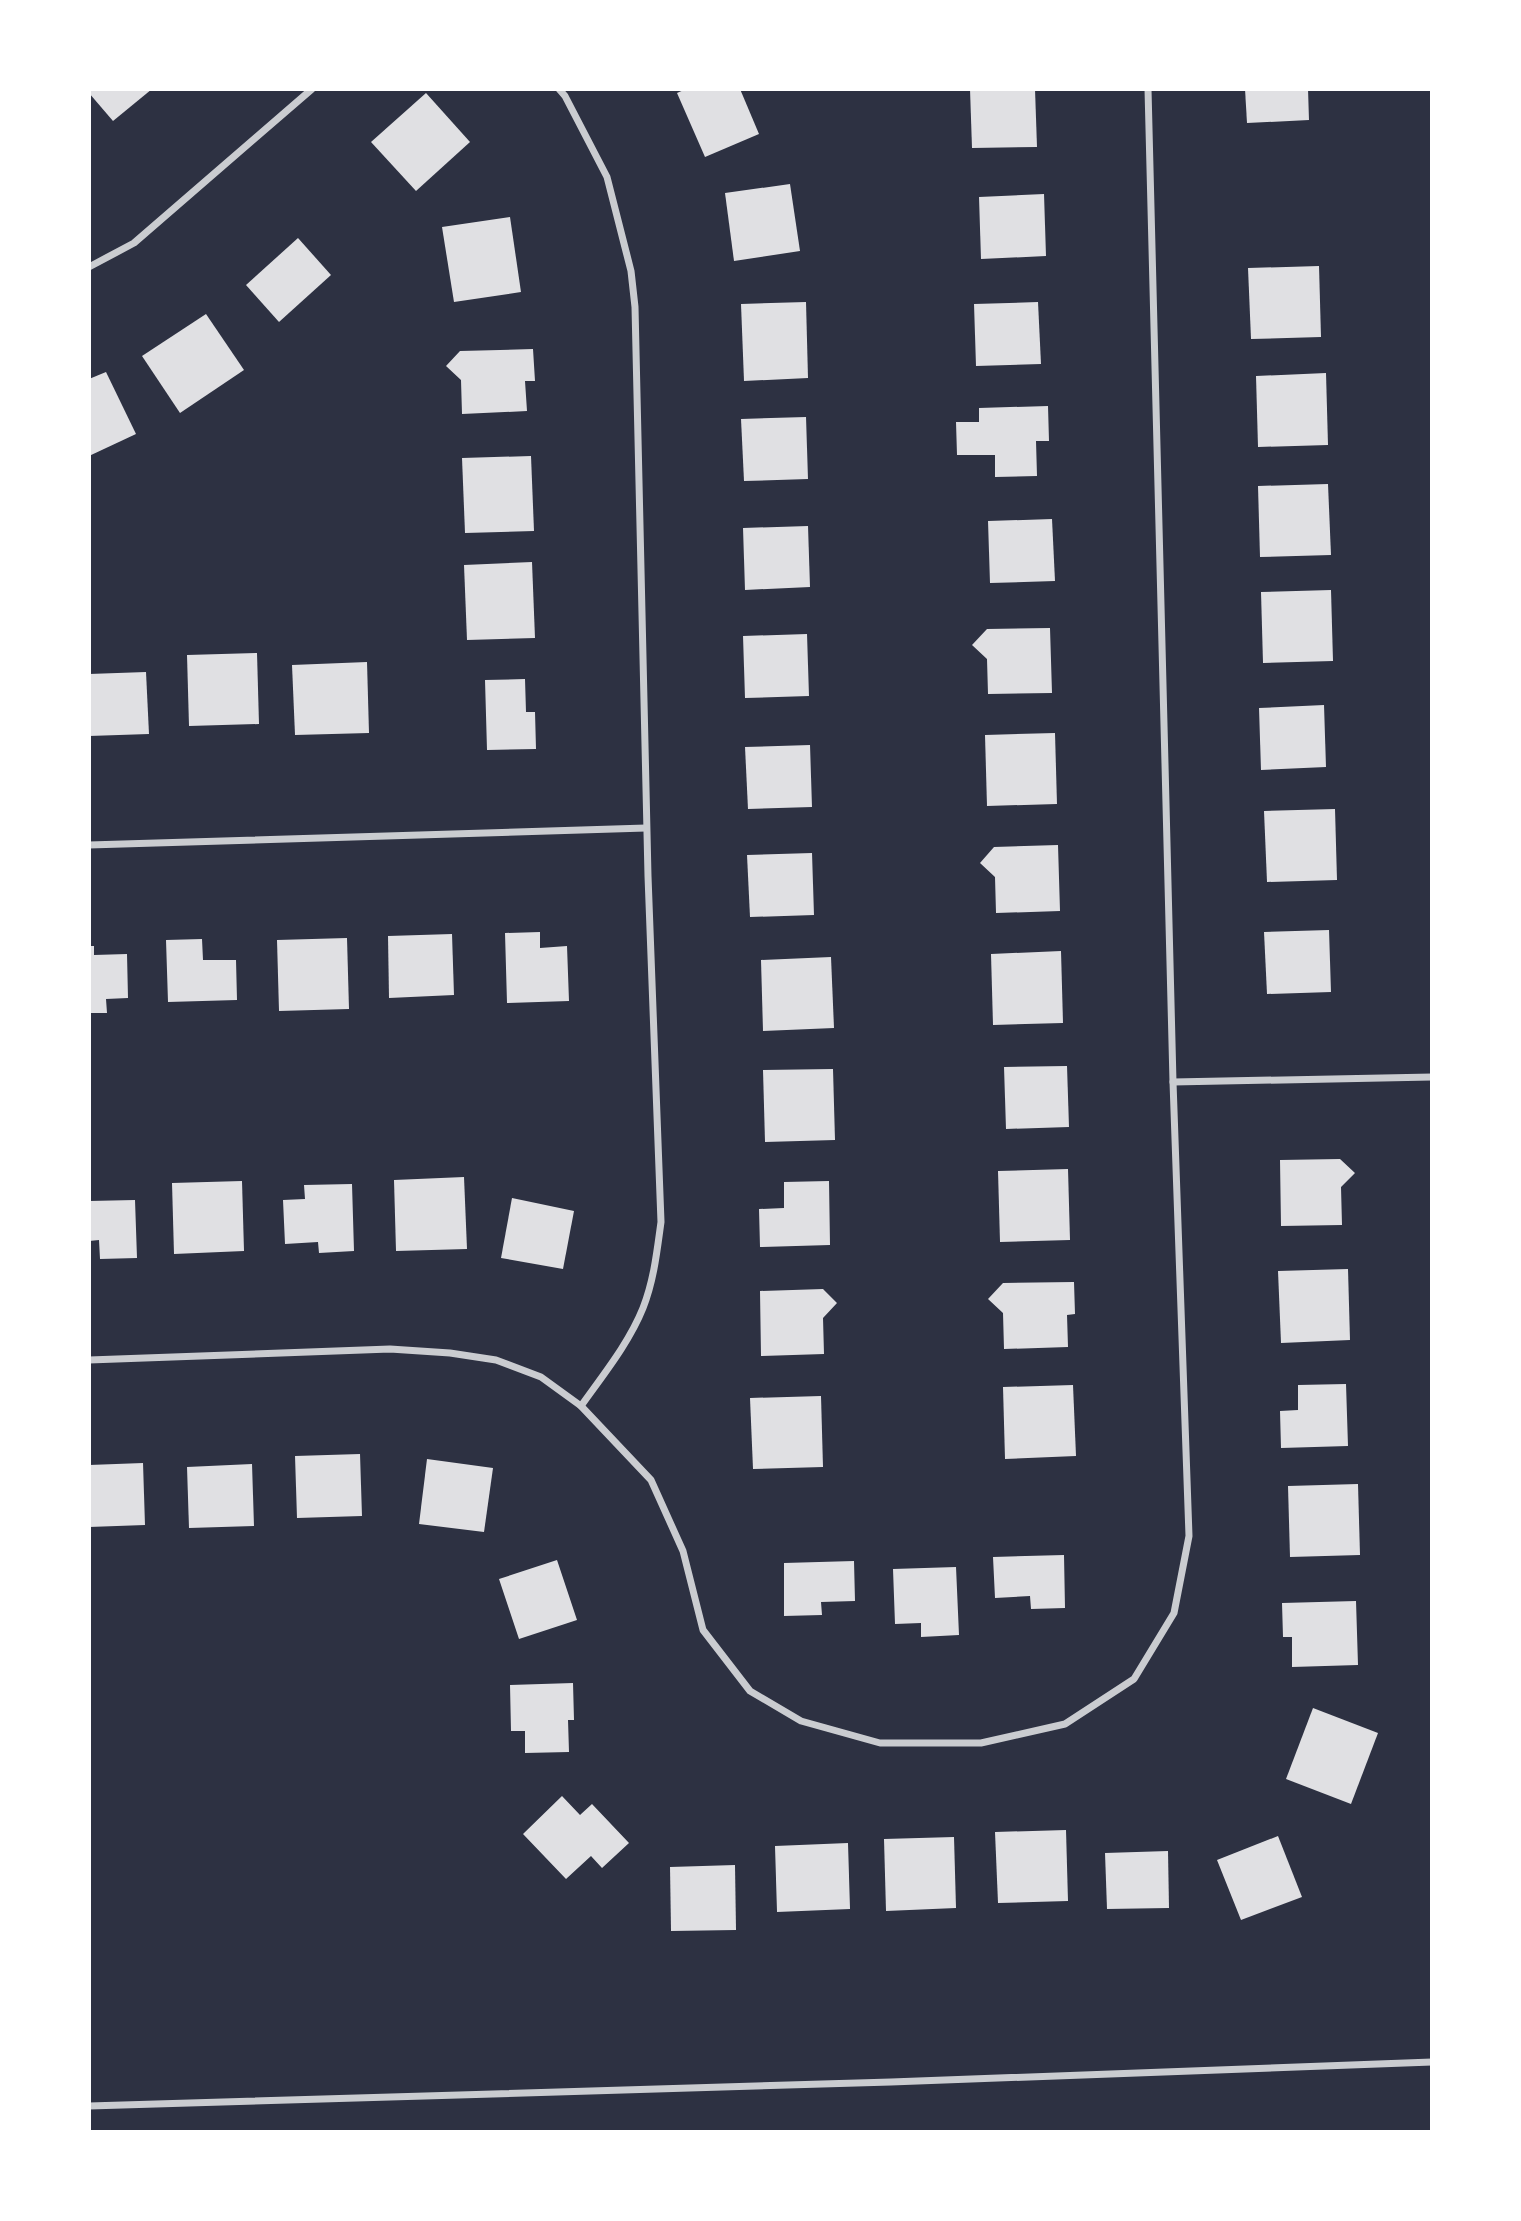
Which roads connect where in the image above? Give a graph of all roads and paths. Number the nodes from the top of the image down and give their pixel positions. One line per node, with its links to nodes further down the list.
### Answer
1 (312, 89): 4 (street)
2 (559, 89): 5 (street)
3 (1148, 89): 8 (street)
4 (89, 267)
5 (646, 828): 6 (street); 10 (street)
6 (89, 845)
7 (1432, 1077): 8 (street)
8 (1173, 1082): 10 (street)
9 (89, 1360): 10 (street)
10 (581, 1406)
11 (1432, 2062): 12 (street)
12 (89, 2106)

